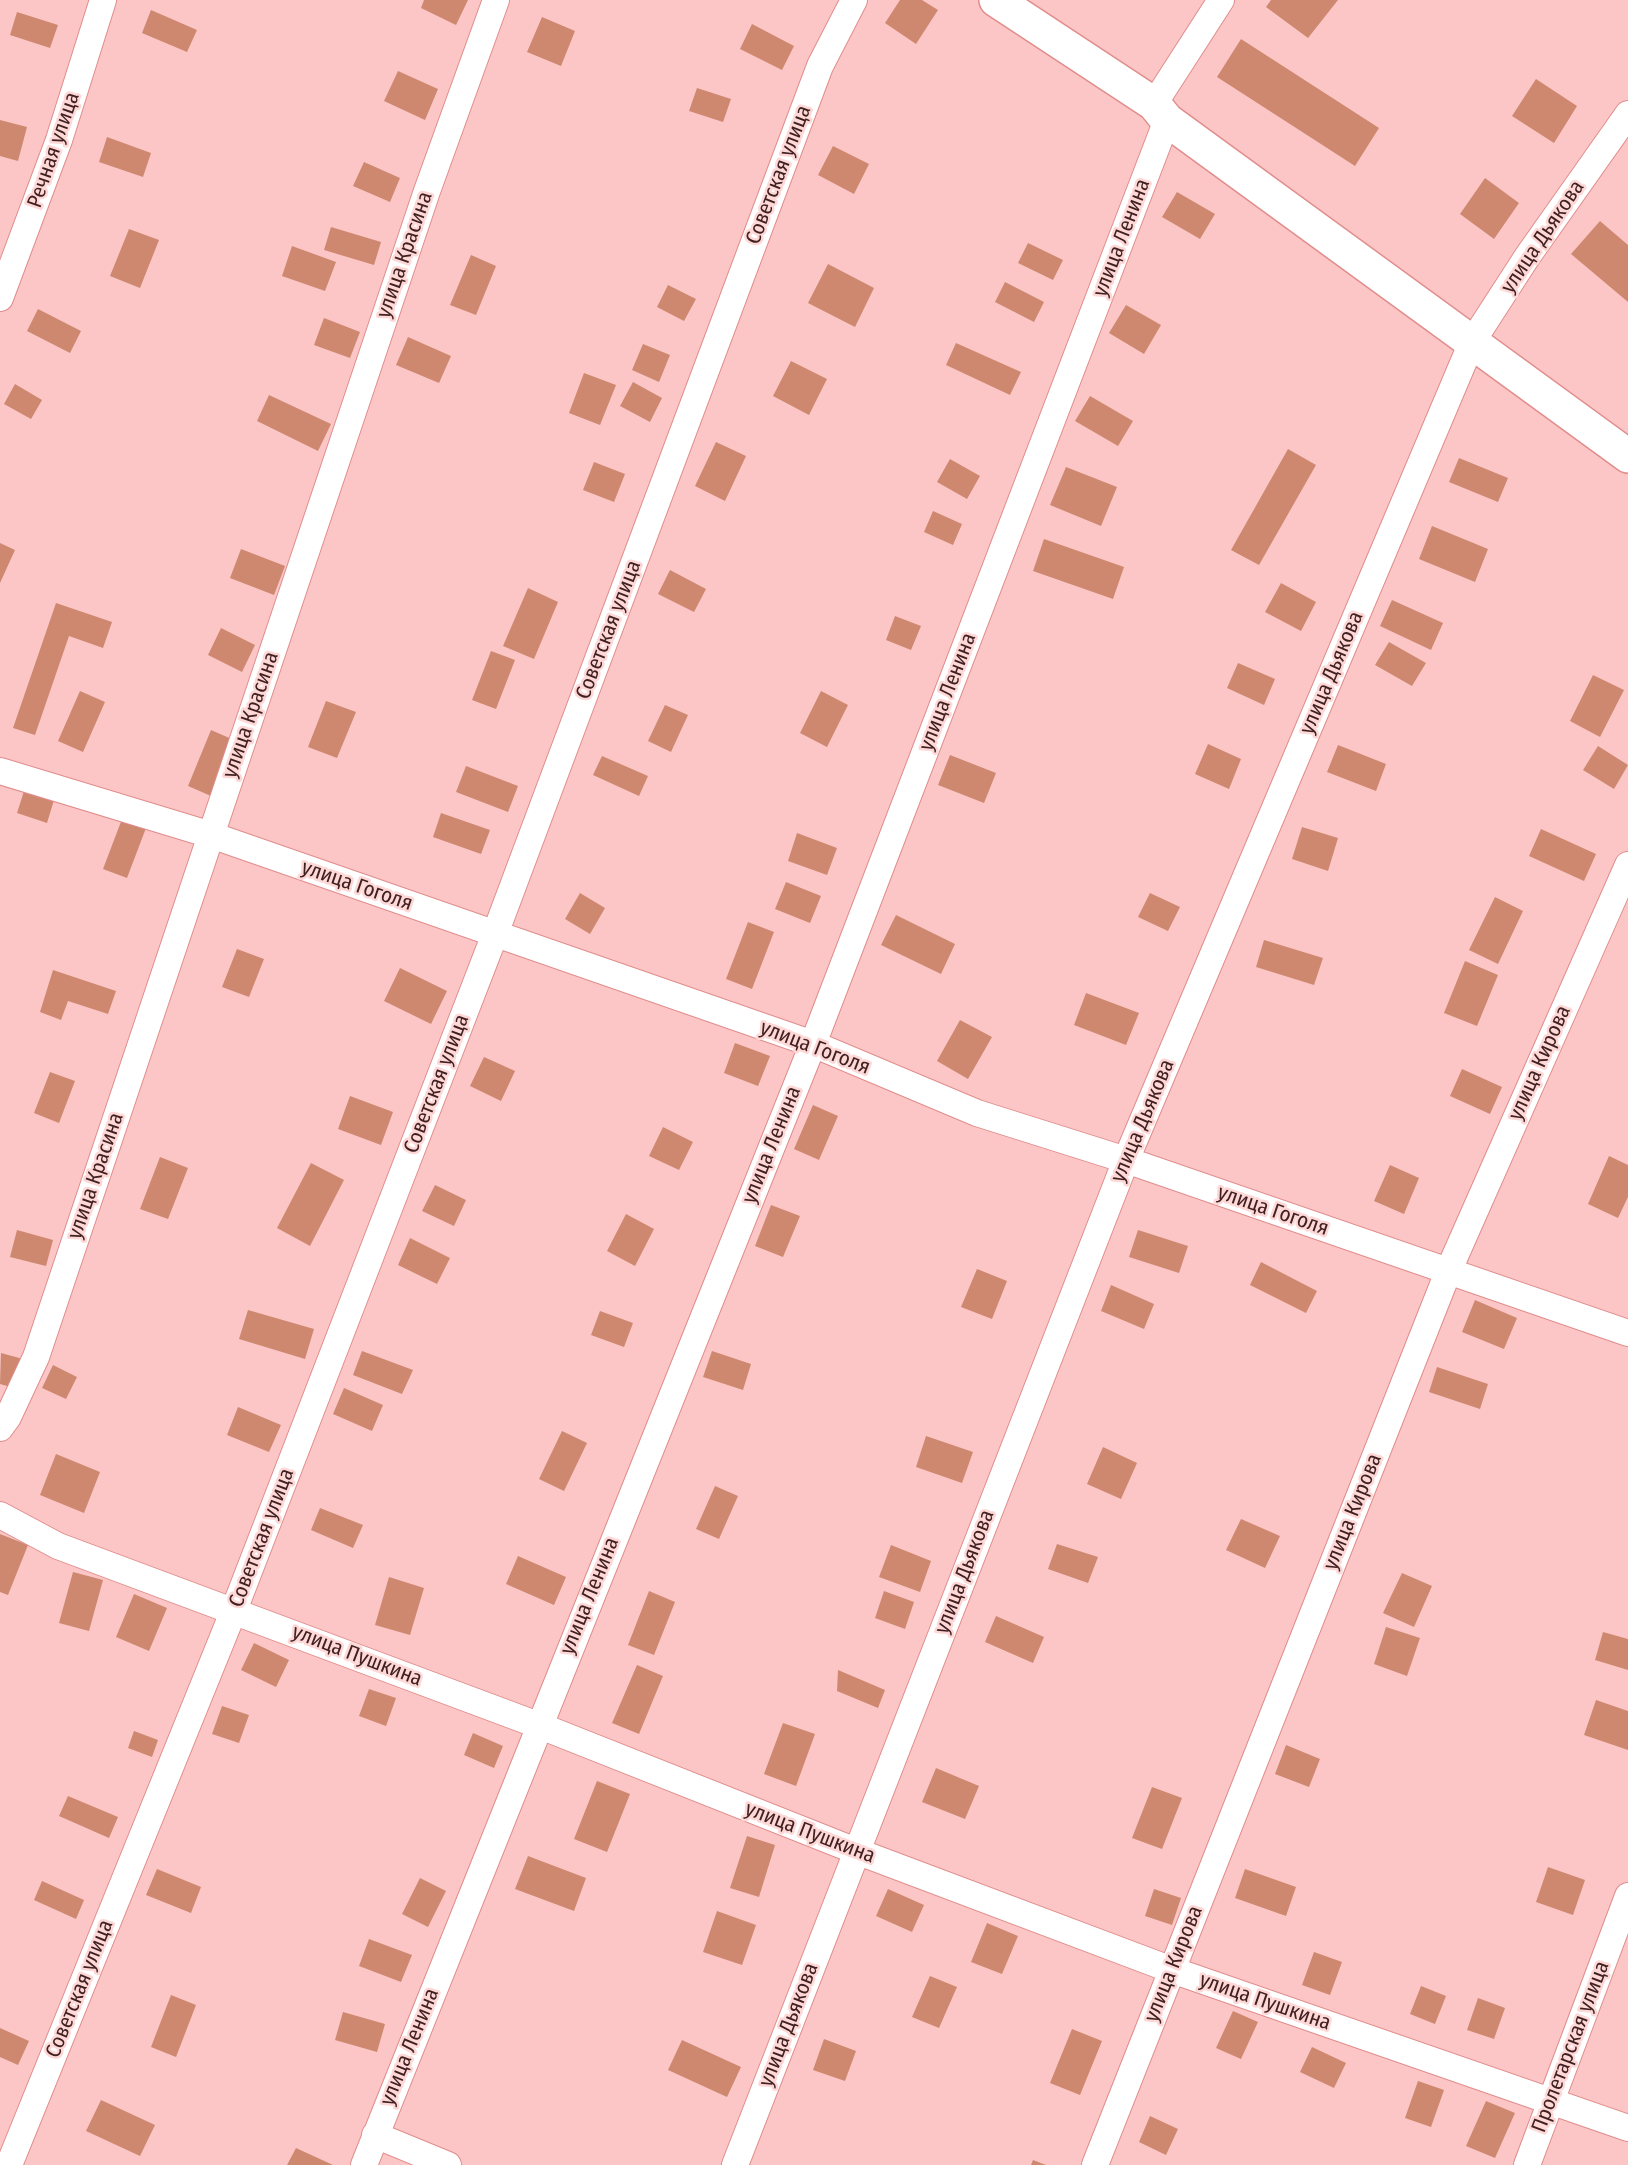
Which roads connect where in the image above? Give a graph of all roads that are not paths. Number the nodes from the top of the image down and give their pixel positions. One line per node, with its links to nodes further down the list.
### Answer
1 (103, 0): 8 (street, Речная улица)
2 (496, 0): 12 (street, улица Красина)
3 (854, 0): 14 (street, Советская улица)
4 (996, 0): 6 (main road)
5 (1221, 0): 6 (street, улица Ленина)
6 (1161, 112): 9 (main road); 15 (street, улица Ленина)
7 (1628, 114): 9 (street, улица Дьякова)
8 (0, 298)
9 (1472, 342): 10 (main road); 16 (street, улица Дьякова)
10 (1628, 456)
11 (0, 771): 12 (street, улица Гоголя)
12 (211, 835): 14 (street, улица Гоголя); 19 (street, улица Красина)
13 (1628, 866): 17 (street, улица Кирова)
14 (495, 934): 15 (street, улица Гоголя); 21 (street, Советская улица)
15 (813, 1044): 16 (street, улица Гоголя); 22 (street, улица Ленина)
16 (1126, 1160): 17 (street, улица Гоголя); 23 (street, улица Дьякова)
17 (1448, 1272): 18 (street, улица Гоголя); 25 (street, улица Кирова)
18 (1628, 1333)
19 (0, 1428)
20 (0, 1515): 21 (street, улица Пушкина)
21 (234, 1610): 22 (street, улица Пушкина); 29 (street, Советская улица)
22 (538, 1725): 23 (street, улица Пушкина); 28 (street, улица Ленина)
23 (856, 1851): 25 (street, улица Пушкина); 32 (street, улица Дьякова)
24 (1628, 1896): 26 (street, Пролетарская улица)
25 (1172, 1970): 26 (street, улица Пушкина); 33 (street, улица Кирова)
26 (1551, 2100): 27 (street, улица Пушкина); 34 (street, Пролетарская улица)
27 (1628, 2128)
28 (375, 2135): 30 (street, улица Ленина); 31 (street)
29 (9, 2165)
30 (363, 2165)
31 (447, 2165)
32 (735, 2165)
33 (1095, 2165)
34 (1527, 2165)

